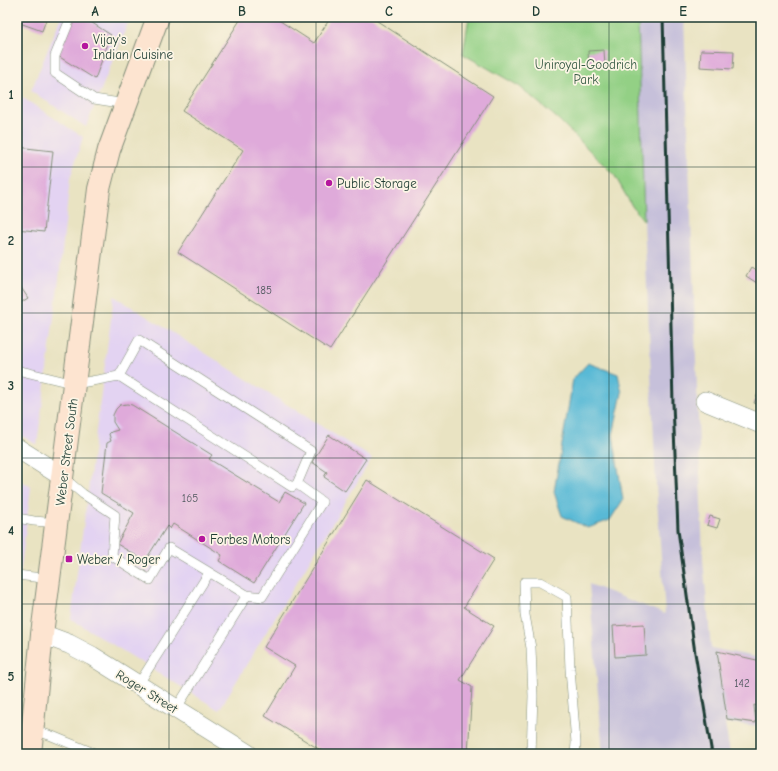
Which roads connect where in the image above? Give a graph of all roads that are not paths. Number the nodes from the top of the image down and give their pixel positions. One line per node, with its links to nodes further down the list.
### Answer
1 (71, 17): 3 (lane)
2 (158, 17): 3 (main road, Weber Street South)
3 (126, 104): 6 (main road, Weber Street South)
4 (17, 370): 6 (lane)
5 (119, 376): 6 (lane); 11 (lane); 11 (lane)
6 (75, 384): 10 (main road, Weber Street South)
7 (705, 401): 8 (street)
8 (761, 424)
9 (17, 448): 10 (street)
10 (63, 477): 13 (main road, Weber Street South); 14 (lane)
11 (297, 484): 17 (lane)
12 (17, 518): 13 (lane)
13 (57, 523): 16 (main road, Weber Street South)
14 (209, 573): 17 (lane); 19 (lane)
15 (17, 575): 16 (lane)
16 (50, 578): 18 (main road, Weber Street South)
17 (247, 595): 20 (lane)
18 (42, 634): 19 (street, Roger Street); 21 (main road, Weber Street South)
19 (138, 685): 20 (street, Roger Street)
20 (176, 709): 24 (street, Roger Street)
21 (33, 730): 22 (main road, Weber Street South); 23 (lane)
22 (30, 754)
23 (96, 754)
24 (248, 754)
25 (531, 754): 26 (lane)
26 (575, 754)

